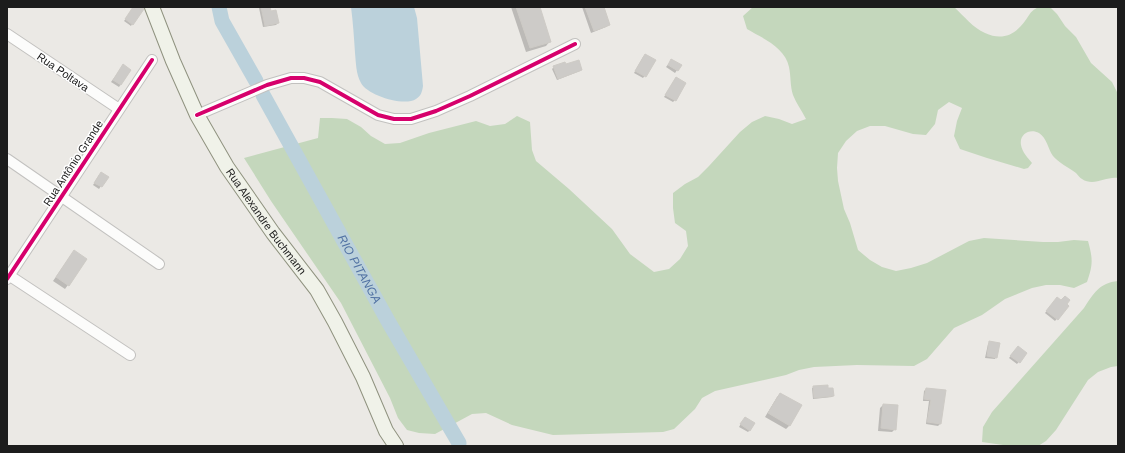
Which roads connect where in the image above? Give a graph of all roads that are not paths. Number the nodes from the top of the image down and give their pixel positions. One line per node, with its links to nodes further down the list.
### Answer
1 (152, 7): 6 (main road, Rua Alexandre Buchmann)
2 (7, 34): 5 (street, Rua Poltava)
3 (575, 44): 6 (street)
4 (152, 60): 5 (street, Rua Antônio Grande)
5 (119, 109): 8 (street, Rua Antônio Grande)
6 (197, 115): 12 (main road, Rua Alexandre Buchmann)
7 (7, 160): 8 (street)
8 (62, 197): 9 (street); 10 (street, Rua Antônio Grande)
9 (159, 264)
10 (8, 276): 11 (street)
11 (130, 354)
12 (386, 432): 13 (main road); 14 (main road, Rua Alexandre Buchmann)
13 (384, 446)
14 (396, 446)

